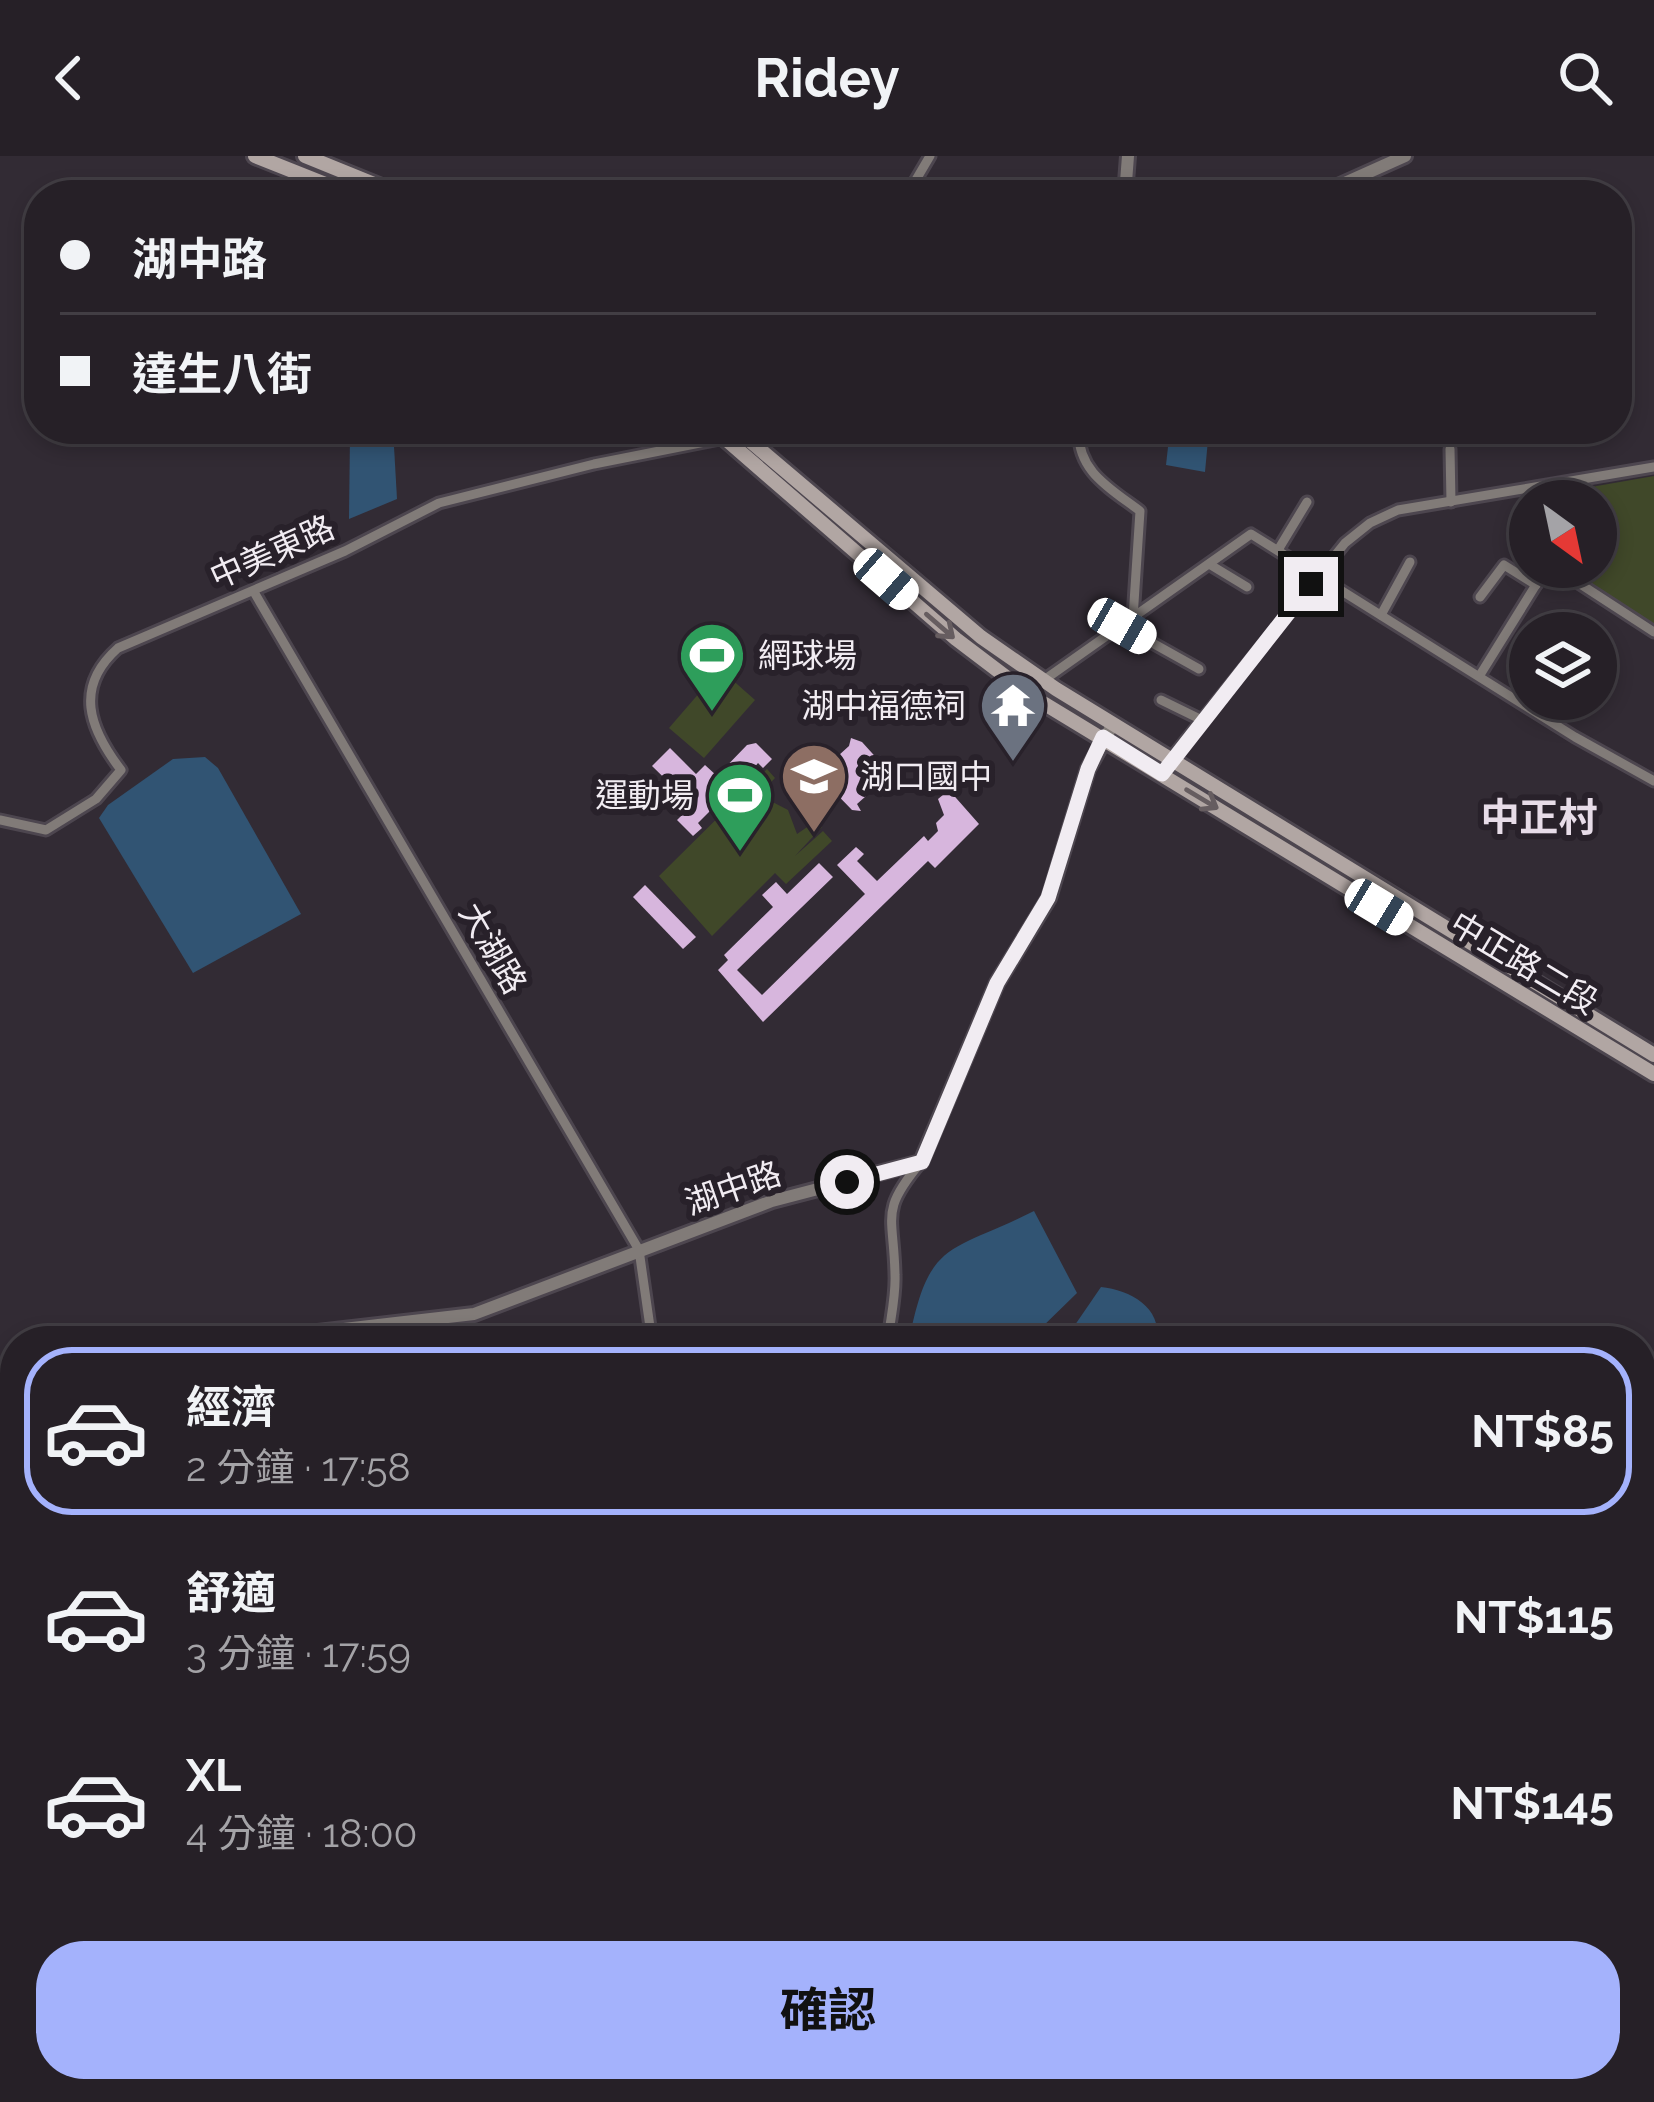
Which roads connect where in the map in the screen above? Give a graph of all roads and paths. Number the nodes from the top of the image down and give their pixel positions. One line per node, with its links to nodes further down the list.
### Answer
1 (255, 156): 4 (main road)
2 (305, 156): 5 (main road)
3 (1405, 156): 6 (street)
4 (315, 180)
5 (364, 180)
6 (1351, 180)
7 (681, 444): 25 (street, 中美東路)
8 (741, 444): 38 (main road, 中正路二段, one-way to 38)
9 (743, 444): 33 (main road, 中正路二段)
10 (1078, 444): 28 (street)
11 (1450, 449): 16 (street)
12 (1654, 466): 13 (street)
13 (1579, 480)
14 (1509, 492): 16 (street)
15 (1307, 502): 17 (street)
16 (1451, 502): 21 (street)
17 (1278, 550): 19 (street); 21 (street)
18 (1410, 562): 27 (street)
19 (1209, 564): 22 (street); 28 (street)
20 (1509, 568): 26 (street)
21 (1318, 576): 27 (street); 36 (street)
22 (1246, 587)
23 (1534, 588): 32 (street)
24 (1584, 588): 30 (street)
25 (254, 592): 41 (street, 中美東路); 45 (street, 大湖路)
26 (1480, 597)
27 (1382, 615): 32 (street)
28 (1133, 618): 29 (street)
29 (1122, 626): 31 (street); 33 (street)
30 (1654, 632)
31 (1199, 669)
32 (1480, 675): 34 (street)
33 (1044, 680): 38 (main road, 中正路二段)
34 (1509, 691)
35 (1161, 700): 36 (street)
36 (1202, 720): 39 (street)
37 (1558, 720): 40 (street)
38 (1108, 730): 39 (main road, 中正路二段); 44 (street)
39 (1166, 767): 42 (main road, 中正路二段); 43 (main road, 中正路二段, one-way to 43)
40 (1654, 781)
41 (0, 820)
42 (1654, 1055)
43 (1654, 1074)
44 (922, 1162): 45 (street, 湖中路); 48 (street)
45 (639, 1250): 46 (street, 湖中路); 47 (street, 大湖路)
46 (369, 1326)
47 (650, 1326)
48 (889, 1326)

